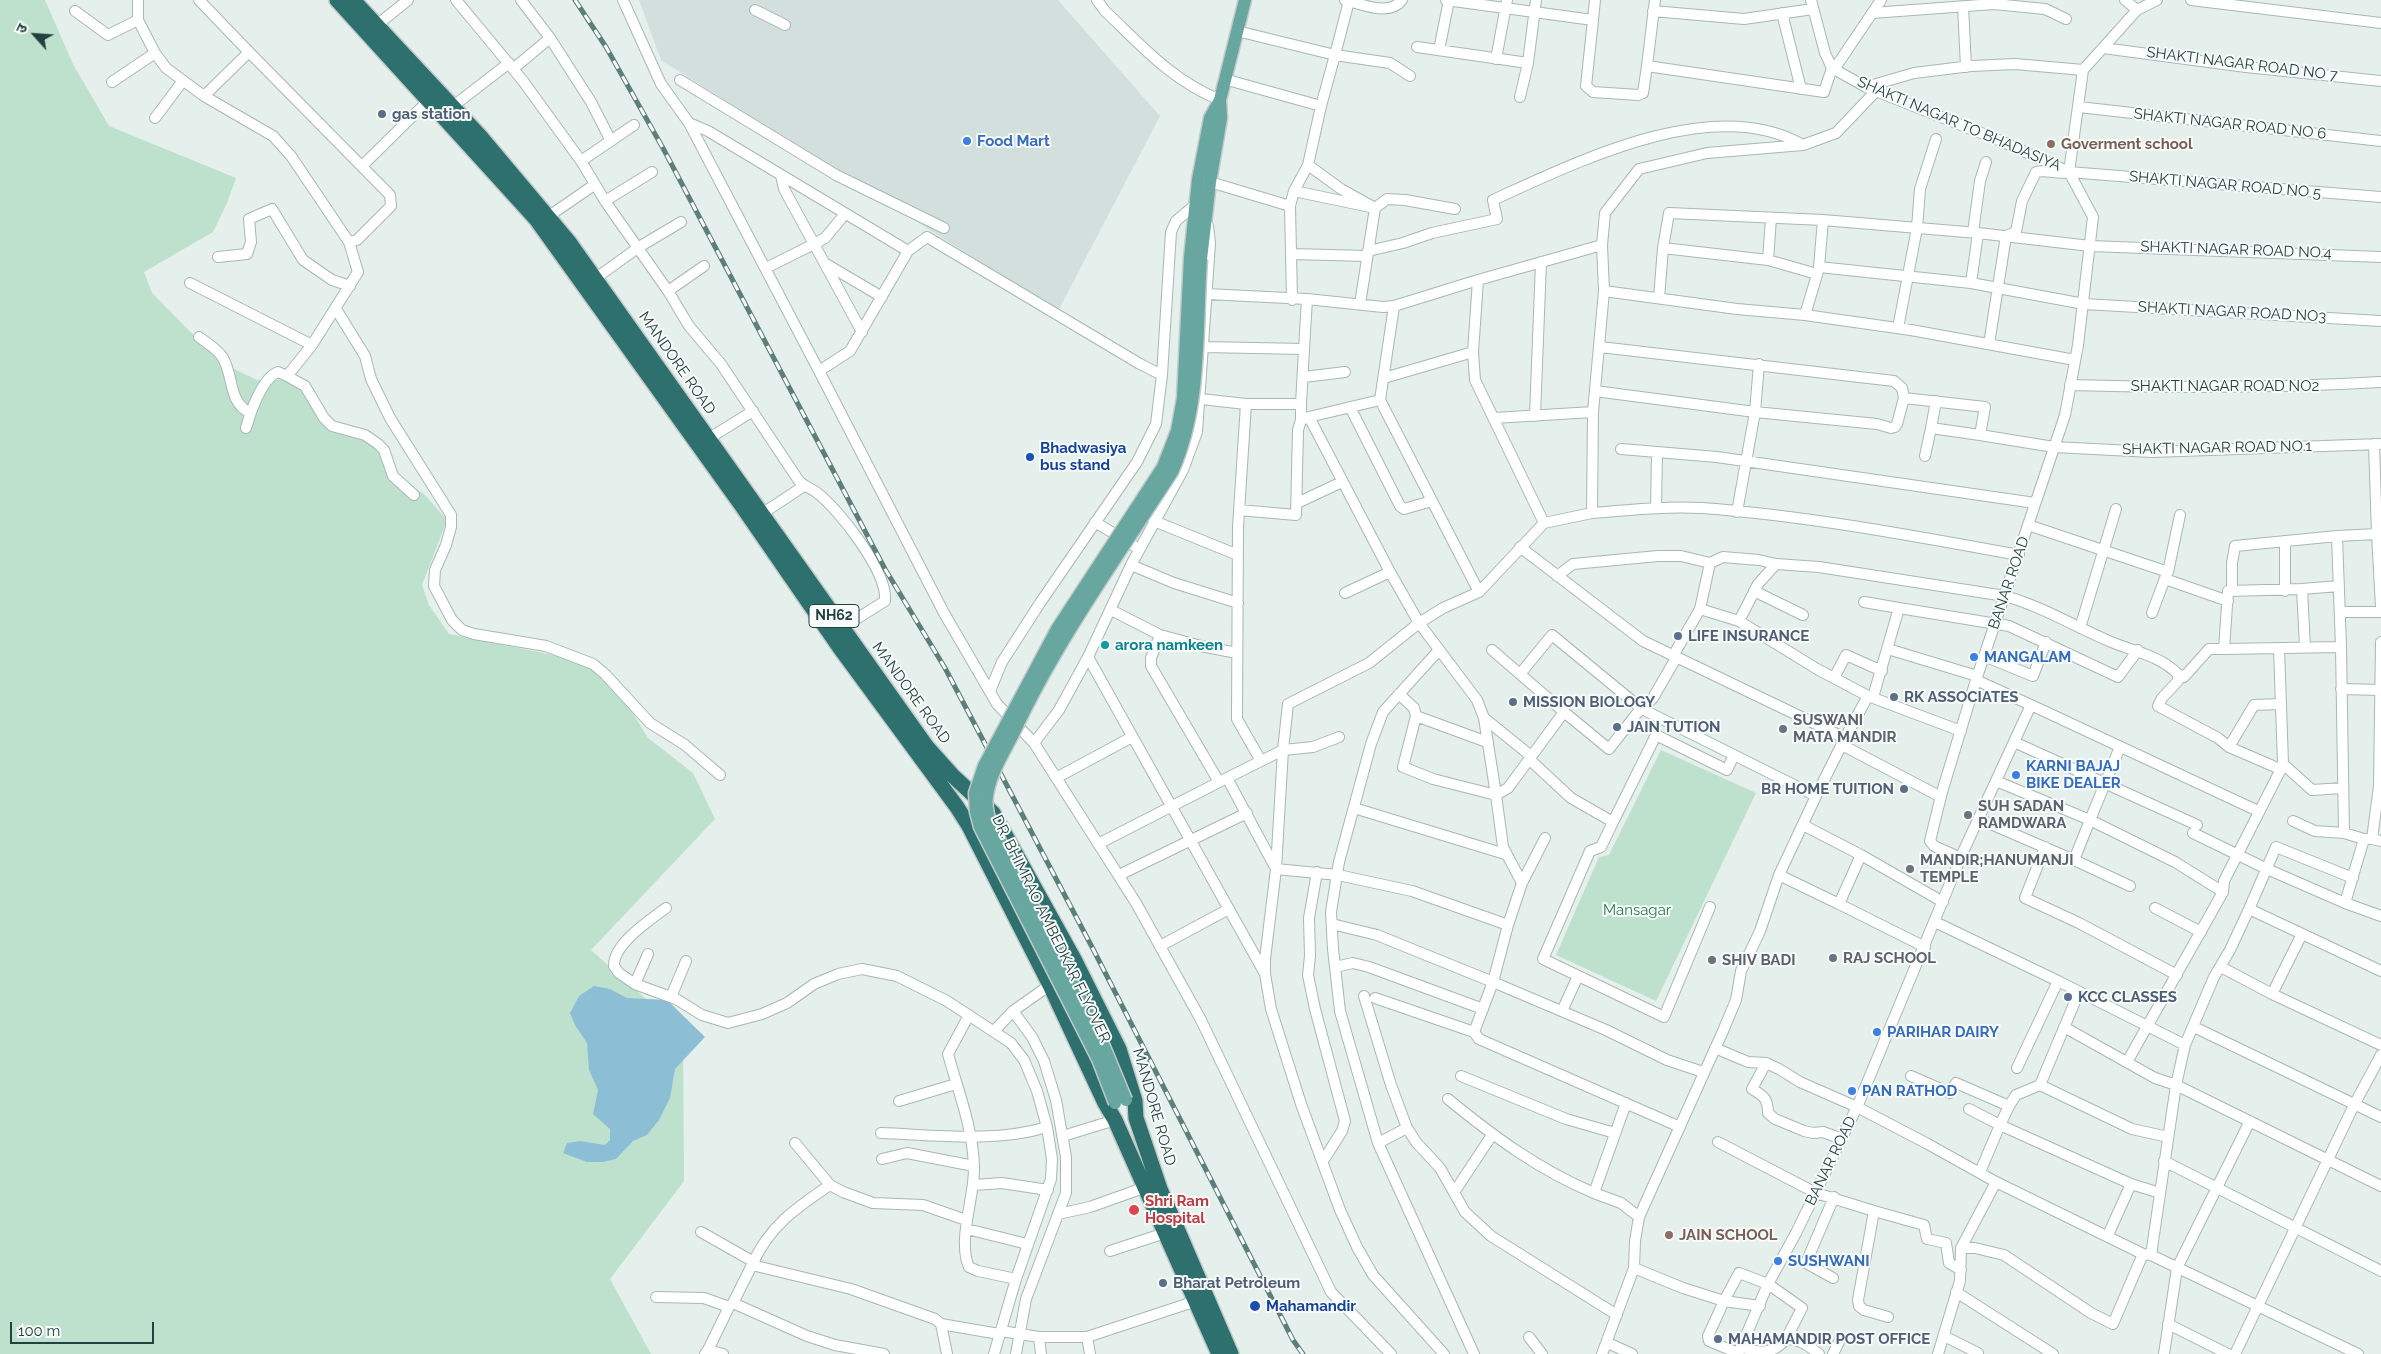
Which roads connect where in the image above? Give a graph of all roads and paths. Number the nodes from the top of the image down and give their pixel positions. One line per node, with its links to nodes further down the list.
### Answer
1 (138, 0): 33 (street)
2 (199, 0): 43 (street)
3 (337, 0): 62 (highway, MANDORE ROAD / NH62)
4 (353, 0): 36 (highway, MANDORE ROAD / NH62)
5 (408, 0): 36 (street)
6 (456, 0): 48 (street)
7 (521, 0): 39 (street)
8 (623, 0): 69 (street)
9 (1097, 0): 64 (street)
10 (1245, 0): 38 (main road)
11 (1347, 0): 12 (street); 45 (street)
12 (1402, 0)
13 (1448, 0): 22 (street); 42 (street)
14 (1536, 0): 29 (street)
15 (1595, 0): 34 (street)
16 (1654, 0): 28 (street)
17 (1881, 0): 31 (street)
18 (2125, 0): 26 (street)
19 (2157, 0): 26 (street)
20 (2190, 0): 35 (street)
21 (1998, 2): 24 (street); 32 (street)
22 (1506, 4): 29 (street); 46 (street)
23 (1812, 4): 30 (street); 51 (street)
24 (1963, 6): 31 (street); 50 (street)
25 (755, 10): 37 (street)
26 (2137, 10): 41 (street)
27 (75, 11): 33 (street)
28 (1653, 11): 30 (street); 49 (street)
29 (1534, 12): 34 (street); 47 (street)
30 (1782, 13): 59 (street)
31 (1872, 13): 51 (street)
32 (2066, 19)
33 (138, 20): 44 (street)
34 (1593, 20): 49 (street)
35 (2381, 23)
36 (377, 25): 62 (highway, MANDORE ROAD / NH62)
37 (785, 26)
38 (1237, 31): 45 (street); 54 (main road)
39 (550, 38): 48 (street); 72 (street)
40 (1417, 47): 42 (street)
41 (2103, 48): 52 (street); 56 (street, SHAKTI NAGAR ROAD NO 7)
42 (1439, 50): 46 (street)
43 (249, 52): 61 (street); 78 (street)
44 (155, 53): 57 (street); 58 (street)
45 (1335, 55): 53 (street); 65 (street)
46 (1496, 59): 47 (street)
47 (1528, 63): 63 (street)
48 (511, 66): 66 (street); 75 (street)
49 (1647, 66): 59 (street)
50 (1966, 67): 52 (street); 60 (street)
51 (1834, 68): 59 (street); 60 (street, SHAKTI NAGAR TO BHADASIYA)
52 (2083, 70): 67 (street)
53 (1410, 76)
54 (1224, 79): 64 (main road); 65 (street)
55 (680, 80): 97 (street)
56 (2381, 81)
57 (112, 82)
58 (182, 82): 61 (street); 68 (street)
59 (1800, 89)
60 (1871, 89): 74 (street); 80 (street, SHAKTI NAGAR TO BHADASIYA)
61 (204, 96): 101 (street)
62 (433, 96): 66 (highway, MANDORE ROAD / NH62); 78 (street); 349 (highway, MANDORE ROAD / NH62)
63 (1520, 97)
64 (1220, 100): 82 (main road, DR. BHIMRAO AMBEDKAR FLYOVER); 87 (main road, DR. BHIMRAO AMBEDKAR FLYOVER)
65 (1321, 106): 77 (street)
66 (452, 107): 93 (highway, MANDORE ROAD / NH62)
67 (2079, 107): 73 (street, SHAKTI NAGAR ROAD NO 6); 80 (street)
68 (155, 118)
69 (688, 123): 81 (street); 117 (street)
70 (634, 125): 72 (street)
71 (1936, 139): 98 (street)
72 (611, 141): 75 (street)
73 (2381, 141)
74 (1803, 145): 103 (street); 109 (street)
75 (581, 162): 83 (street)
76 (1986, 162): 99 (street)
77 (1308, 165): 84 (street); 89 (street)
78 (362, 166): 101 (street)
79 (652, 172): 86 (street)
80 (2069, 172): 85 (street, SHAKTI NAGAR ROAD NO 5); 100 (street, SHAKTI NAGAR ROAD NO 5); 104 (street, BANAR ROAD)
81 (781, 176): 91 (street); 102 (street)
82 (1210, 182): 88 (street); 92 (main road, DR. BHIMRAO AMBEDKAR FLYOVER)
83 (594, 185): 86 (street); 93 (street)
84 (1294, 191): 88 (street); 89 (street)
85 (2381, 197)
86 (604, 201): 105 (street)
87 (1196, 204): 112 (main road, DR. BHIMRAO AMBEDKAR FLYOVER); 152 (street)
88 (1290, 206): 108 (street)
89 (1374, 208): 90 (street); 109 (street)
90 (1454, 209)
91 (845, 214): 102 (street); 107 (street)
92 (1206, 215): 112 (main road, DR. BHIMRAO AMBEDKAR FLYOVER); 128 (street)
93 (548, 216): 120 (highway, MANDORE ROAD / NH62)
94 (1771, 218): 95 (street, SHAKTI NAGAR ROAD NO.4); 106 (street, SHAKTI NAGAR ROAD NO.4); 113 (street)
95 (1823, 220): 98 (street, SHAKTI NAGAR ROAD NO.4); 118 (street)
96 (681, 222): 105 (street)
97 (944, 228)
98 (1917, 228): 99 (street, SHAKTI NAGAR ROAD NO.4); 119 (street)
99 (1976, 232): 100 (street, SHAKTI NAGAR ROAD NO.4); 123 (street)
100 (2006, 236): 104 (street, SHAKTI NAGAR ROAD NO.4); 125 (street)
101 (350, 242): 124 (street)
102 (814, 244): 115 (street); 117 (street)
103 (1602, 245): 114 (street); 127 (street)
104 (2090, 246): 110 (street, SHAKTI NAGAR ROAD NO.4); 134 (street, BANAR ROAD)
105 (639, 247): 120 (street); 126 (street)
106 (1664, 248): 113 (street, SHAKTI NAGAR ROAD NO3); 130 (street)
107 (908, 251): 129 (street); 152 (street)
108 (1292, 254): 109 (street); 132 (street)
109 (1367, 254): 133 (street)
110 (2381, 256)
111 (218, 257): 124 (street)
112 (1195, 258): 379 (main road, DR. BHIMRAO AMBEDKAR FLYOVER, bridge)
113 (1768, 260): 118 (street, SHAKTI NAGAR ROAD NO3)
114 (1541, 262): 121 (street); 170 (street)
115 (825, 264): 129 (street); 140 (street)
116 (704, 266): 126 (street)
117 (766, 268): 150 (street)
118 (1818, 270): 119 (street, SHAKTI NAGAR ROAD NO3); 137 (street)
119 (1908, 275): 123 (street, SHAKTI NAGAR ROAD NO3); 139 (street)
120 (596, 278): 176 (highway, MANDORE ROAD / NH62)
121 (1478, 280): 135 (street); 147 (street)
122 (190, 283): 142 (street)
123 (1971, 283): 125 (street, SHAKTI NAGAR ROAD NO3)
124 (350, 286): 136 (street)
125 (1998, 288): 134 (street, SHAKTI NAGAR ROAD NO3); 143 (street)
126 (668, 290): 166 (street)
127 (1604, 291): 130 (street); 145 (street)
128 (1207, 294): 132 (street); 144 (street)
129 (882, 297): 140 (street)
130 (1659, 298): 137 (street)
131 (1307, 299): 132 (street); 133 (street); 146 (street)
132 (1292, 300)
133 (1360, 304): 135 (street)
134 (2084, 304): 138 (street, SHAKTI NAGAR ROAD NO3); 148 (street, BANAR ROAD)
135 (1394, 306): 155 (street)
136 (336, 309): 142 (street); 283 (street)
137 (1805, 314): 139 (street)
138 (2381, 321)
139 (1898, 328): 143 (street)
140 (862, 332): 150 (street)
141 (199, 336): 169 (street)
142 (312, 344): 153 (street)
143 (1989, 344): 148 (street)
144 (1204, 346): 146 (street); 160 (street)
145 (1600, 347): 149 (street); 158 (street)
146 (1304, 350): 154 (street)
147 (1474, 352): 155 (street); 171 (street)
148 (2075, 360): 157 (street, BANAR ROAD)
149 (1759, 364): 159 (street); 168 (street)
150 (819, 372): 260 (street)
151 (1345, 372): 154 (street)
152 (1162, 375): 196 (street)
153 (287, 376): 169 (street); 185 (street)
154 (1304, 377): 164 (street)
155 (1384, 378): 161 (street)
156 (2381, 382): 157 (street, SHAKTI NAGAR ROAD NO2)
157 (2070, 385): 178 (street, BANAR ROAD)
158 (1595, 390): 167 (street); 168 (street)
159 (1904, 398): 162 (street); 168 (street)
160 (1200, 399): 163 (street); 197 (street)
161 (1380, 400): 165 (street); 186 (street)
162 (1936, 401): 174 (street); 175 (street)
163 (1246, 404): 164 (street); 191 (street)
164 (1301, 404): 172 (street)
165 (1350, 407): 172 (street); 186 (street)
166 (753, 411): 176 (street); 184 (street)
167 (1593, 412): 170 (street); 194 (street)
168 (1755, 412): 182 (street)
169 (250, 413): 173 (street)
170 (1535, 416): 171 (street)
171 (1494, 418): 198 (street)
172 (1305, 419): 183 (street); 187 (street)
173 (246, 428)
174 (1931, 428): 175 (street, SHAKTI NAGAR ROAD NO.1); 181 (street)
175 (1980, 435): 178 (street, SHAKTI NAGAR ROAD NO.1)
176 (708, 439): 193 (highway, MANDORE ROAD / NH62)
177 (2378, 444): 178 (street, SHAKTI NAGAR ROAD NO.1); 200 (street)
178 (2054, 447): 188 (street, BANAR ROAD)
179 (1621, 449): 180 (street)
180 (1658, 453): 182 (street); 189 (street)
181 (1925, 456)
182 (1745, 461): 188 (street); 192 (street)
183 (1342, 482): 187 (street); 211 (street)
184 (804, 486): 193 (street); 236 (street)
185 (414, 495)
186 (1432, 500): 219 (street)
187 (1297, 503): 191 (street)
188 (2035, 503): 199 (street, BANAR ROAD)
189 (1656, 508): 192 (street); 194 (street)
190 (2116, 509): 205 (street)
191 (1240, 510): 206 (street)
192 (1737, 512): 207 (street)
193 (762, 513): 236 (highway, MANDORE ROAD / NH62)
194 (1592, 513): 198 (street)
195 (2180, 515): 213 (street)
196 (1095, 522): 204 (street); 260 (street)
197 (1154, 522): 204 (street); 206 (street)
198 (1544, 523): 203 (street)
199 (2028, 525): 205 (street); 207 (street, BANAR ROAD)
200 (2377, 534): 201 (street); 225 (street)
201 (2337, 536): 202 (street); 214 (street)
202 (2285, 541): 217 (street); 218 (street)
203 (1520, 547): 212 (street); 219 (street)
204 (1140, 549): 210 (street)
205 (2105, 550): 213 (street); 237 (street)
206 (1238, 555): 224 (street)
207 (2019, 555): 221 (street, BANAR ROAD)
208 (1710, 563): 209 (street); 212 (street); 227 (street)
209 (1776, 564): 216 (street); 221 (street)
210 (1131, 565): 224 (street); 228 (street)
211 (1390, 572): 220 (street); 234 (street)
212 (1557, 576): 252 (street)
213 (2166, 576): 222 (street); 231 (street)
214 (2339, 586): 215 (street); 229 (street)
215 (2302, 589): 218 (street); 242 (street)
216 (1754, 591): 232 (street); 233 (street)
217 (2232, 591): 218 (street); 222 (street)
218 (2285, 591)
219 (1479, 592): 234 (street)
220 (1345, 593)
221 (2005, 596): 235 (street, BANAR ROAD); 237 (street)
222 (2228, 601): 245 (street)
223 (1864, 602): 226 (street)
224 (1238, 604): 249 (street)
225 (2381, 607)
226 (1899, 608): 235 (street); 244 (street)
227 (1700, 609): 233 (street); 252 (street)
228 (1111, 610): 238 (street); 251 (street)
229 (2340, 612): 230 (street); 241 (street)
230 (2381, 612)
231 (2152, 613)
232 (1803, 615)
233 (1739, 621): 256 (street)
234 (1419, 623): 246 (street); 278 (street)
235 (1996, 623): 239 (street); 250 (street, BANAR ROAD)
236 (842, 628): 385 (highway, MANDORE ROAD / NH62)
237 (2080, 628): 248 (street)
238 (1160, 635): 249 (street); 285 (street)
239 (2046, 642): 248 (street); 250 (street)
240 (2381, 642): 259 (street)
241 (2341, 646): 242 (street); 258 (street)
242 (2305, 647): 243 (street)
243 (2279, 648): 245 (street); 263 (street)
244 (1888, 649): 253 (street); 257 (street)
245 (2224, 649): 255 (street)
246 (1439, 650): 261 (street); 268 (street)
247 (1492, 650): 254 (street)
248 (2138, 650): 255 (street)
249 (1237, 653): 281 (street)
250 (1984, 656): 257 (street, BANAR ROAD)
251 (1088, 657): 270 (street); 275 (street)
252 (1675, 657): 265 (street); 273 (street)
253 (1882, 671): 256 (street); 262 (street)
254 (1520, 674): 265 (street); 266 (street)
255 (2178, 674): 277 (street)
256 (1834, 678): 262 (street)
257 (1977, 678): 264 (street); 269 (street, BANAR ROAD)
258 (2342, 689): 259 (street); 288 (street)
259 (2381, 690): 303 (street)
260 (990, 691): 275 (street)
261 (1399, 694): 267 (street); 293 (street)
262 (1870, 696): 269 (street); 273 (street)
263 (2281, 704): 277 (street); 282 (street)
264 (2031, 705): 274 (street, BANAR ROAD); 276 (street)
265 (1642, 709): 266 (street); 279 (street)
266 (1564, 712): 280 (street)
267 (1416, 716): 272 (street); 289 (street)
268 (1484, 718): 272 (street); 280 (street)
269 (1961, 730): 291 (street, BANAR ROAD)
270 (1132, 737): 284 (street); 292 (street)
271 (1339, 737): 278 (street)
272 (1487, 742): 289 (street)
273 (1844, 742): 290 (street); 291 (street)
274 (2014, 742): 286 (street, BANAR ROAD); 287 (street)
275 (1034, 743): 284 (street)
276 (2120, 747): 287 (street); 294 (street)
277 (2229, 747): 282 (street)
278 (1283, 750): 281 (street); 312 (street)
279 (1734, 755): 290 (street); 299 (street)
280 (1530, 758): 289 (street); 299 (street)
281 (1261, 761): 285 (street)
282 (2282, 766): 288 (street); 294 (street)
283 (720, 775)
284 (1056, 778): 305 (street)
285 (1223, 780): 292 (street); 295 (street)
286 (1996, 781): 296 (street, BANAR ROAD); 297 (street)
287 (2106, 782): 297 (street); 309 (street)
288 (2343, 788): 301 (street)
289 (1496, 795): 307 (street)
290 (1816, 796): 300 (street)
291 (1941, 796): 310 (street, BANAR ROAD)
292 (1172, 807): 304 (street); 305 (street)
293 (1354, 808): 307 (street); 316 (street)
294 (2258, 812): 309 (street)
295 (1247, 813): 304 (street); 312 (street)
296 (1979, 819): 306 (street); 310 (street, BANAR ROAD)
297 (2090, 820): 311 (street); 321 (street)
298 (2293, 821): 301 (street)
299 (1613, 822): 345 (street)
300 (1803, 825): 308 (street); 317 (street)
301 (2344, 833): 303 (street)
302 (1545, 838): 319 (street)
303 (2372, 840): 318 (street)
304 (1190, 841): 315 (street); 329 (street)
305 (1098, 844): 315 (street)
306 (2045, 847): 311 (street); 344 (street)
307 (1505, 854): 319 (street)
308 (1861, 855): 322 (street); 324 (street)
309 (2236, 855): 313 (street); 321 (street)
310 (1961, 858): 322 (street, BANAR ROAD)
311 (2074, 860): 320 (street)
312 (1276, 869): 314 (street); 343 (street)
313 (2267, 869): 318 (street); 323 (street); 328 (street)
314 (1317, 872): 316 (street); 405 (street)
315 (1119, 875): 336 (street)
316 (1338, 875): 332 (street); 333 (street)
317 (1779, 875): 324 (street); 366 (street)
318 (2352, 878): 323 (street)
319 (1522, 884): 333 (street)
320 (2130, 886)
321 (2223, 892): 334 (street)
322 (1943, 902): 331 (street, BANAR ROAD)
323 (2345, 903): 330 (street)
324 (1839, 904): 337 (street)
325 (1710, 907): 345 (street)
326 (666, 908): 348 (street)
327 (2155, 908): 334 (street)
328 (2249, 909): 335 (street); 341 (street)
329 (1228, 910): 336 (street); 343 (street)
330 (2381, 916)
331 (1935, 922): 337 (street, BANAR ROAD); 346 (street)
332 (1332, 924): 340 (street); 347 (street)
333 (1508, 925): 347 (street)
334 (2201, 932): 344 (street)
335 (2302, 934): 342 (street); 351 (street)
336 (1160, 946): 475 (street)
337 (1925, 946): 383 (street, BANAR ROAD)
338 (648, 954): 348 (street)
339 (686, 961): 353 (street)
340 (1335, 967): 355 (street); 402 (street)
341 (2222, 967): 351 (street); 360 (street)
342 (2381, 970)
343 (1265, 974): 405 (street)
344 (2177, 975): 359 (street)
345 (1578, 976): 357 (street)
346 (2058, 981): 350 (street); 370 (street)
347 (1493, 982): 355 (street); 357 (street)
348 (635, 984): 353 (street)
349 (1050, 985): 356 (street); 387 (highway, MANDORE ROAD / NH62)
350 (2080, 992): 359 (street); 361 (street)
351 (2272, 994): 365 (street)
352 (1364, 996): 392 (street)
353 (671, 998): 358 (street)
354 (1375, 998): 363 (street)
355 (1483, 1009): 363 (street)
356 (1013, 1011): 362 (street); 397 (street)
357 (1562, 1011): 371 (street)
358 (969, 1015): 362 (street); 374 (street)
359 (2148, 1026): 364 (street); 368 (street)
360 (2194, 1026): 364 (street); 381 (street)
361 (2064, 1027): 368 (street); 375 (street)
362 (994, 1031): 390 (street)
363 (1474, 1032): 380 (street)
364 (2185, 1045): 376 (street)
365 (2381, 1045)
366 (1715, 1048): 369 (street); 371 (street)
367 (2381, 1055): 381 (street)
368 (2127, 1062): 376 (street)
369 (1766, 1064): 383 (street); 399 (street)
370 (2017, 1068)
371 (1703, 1072): 391 (street)
372 (1461, 1076): 394 (street)
373 (1911, 1076): 382 (street)
374 (956, 1084): 378 (street); 396 (street)
375 (2040, 1085): 382 (street); 398 (street)
376 (2176, 1085): 388 (street); 398 (street)
377 (1448, 1099): 395 (street)
378 (899, 1101)
379 (1120, 1102): 385 (main road, DR. BHIMRAO AMBEDKAR FLYOVER); 387 (main road, DR. BHIMRAO AMBEDKAR FLYOVER)
380 (1626, 1103): 391 (street); 394 (street)
381 (2354, 1105): 386 (street); 404 (street)
382 (2009, 1106): 389 (street)
383 (1857, 1108): 399 (street, BANAR ROAD); 408 (street)
384 (1968, 1109): 389 (street)
385 (1136, 1118): 474 (highway, MANDORE ROAD / NH62)
386 (2381, 1118)
387 (1115, 1120): 397 (street); 414 (highway, MANDORE ROAD / NH62)
388 (2250, 1121): 404 (street); 415 (street)
389 (2000, 1125): 408 (street); 410 (street)
390 (1047, 1127): 396 (street); 416 (street)
391 (1680, 1127): 424 (street)
392 (1407, 1128): 402 (street); 417 (street)
393 (881, 1133): 396 (street)
394 (1615, 1133): 418 (street)
395 (1492, 1135): 417 (street); 418 (street)
396 (971, 1136): 407 (street)
397 (1063, 1136): 423 (street)
398 (2168, 1137): 406 (street)
399 (1842, 1139): 419 (street, BANAR ROAD)
400 (1718, 1142): 419 (street)
401 (795, 1143): 411 (street)
402 (1378, 1143): 477 (street)
403 (882, 1158): 407 (street)
404 (2328, 1160): 413 (street); 426 (street)
405 (1323, 1161): 476 (street)
406 (2164, 1161): 415 (street); 420 (street)
407 (974, 1166): 412 (street)
408 (1980, 1172): 409 (street)
409 (1996, 1182): 429 (street); 431 (street)
410 (2131, 1184): 420 (street); 429 (street)
411 (830, 1185): 425 (street); 434 (street)
412 (974, 1185): 416 (street); 425 (street)
413 (2381, 1186)
414 (1146, 1187): 423 (street); 428 (highway, MANDORE ROAD / NH62)
415 (2216, 1188): 426 (street); 436 (street)
416 (1048, 1190): 430 (street)
417 (1455, 1191): 449 (street)
418 (1594, 1193): 424 (street)
419 (1816, 1193): 421 (street); 441 (street, BANAR ROAD)
420 (2160, 1193): 433 (street)
421 (1834, 1197): 422 (street); 439 (street)
422 (1874, 1211): 437 (street); 450 (street)
423 (1058, 1214): 454 (street)
424 (1639, 1217): 435 (street)
425 (967, 1224): 430 (street); 440 (street)
426 (2294, 1228): 438 (street); 448 (street)
427 (701, 1232): 434 (street)
428 (1165, 1233): 432 (street); 444 (highway, MANDORE ROAD / NH62)
429 (2108, 1235): 433 (street)
430 (1027, 1244): 440 (street)
431 (1961, 1248): 433 (street); 437 (street)
432 (1110, 1251)
433 (2147, 1254): 436 (street)
434 (753, 1264): 446 (street); 451 (street)
435 (1634, 1268): 445 (street); 449 (street)
436 (2177, 1268): 448 (street); 452 (street)
437 (1961, 1270): 442 (street)
438 (2381, 1270)
439 (1833, 1278)
440 (1016, 1279): 453 (street)
441 (1768, 1284): 445 (street); 447 (street, BANAR ROAD); 459 (street)
442 (1956, 1292): 456 (street); 484 (street)
443 (656, 1297): 446 (street)
444 (1196, 1301): 455 (street); 473 (highway, MANDORE ROAD / NH62)
445 (1724, 1301): 447 (street); 463 (street)
446 (731, 1305): 462 (street); 467 (street)
447 (1760, 1306): 463 (street, BANAR ROAD)
448 (2258, 1307): 465 (street); 487 (street)
449 (1617, 1314): 460 (street)
450 (1888, 1316)
451 (941, 1324): 453 (street); 468 (street)
452 (2168, 1324): 485 (street); 486 (street)
453 (1000, 1332): 454 (street); 469 (street)
454 (1018, 1332): 457 (street); 470 (street)
455 (1087, 1336): 457 (street); 472 (street)
456 (1944, 1336): 464 (street); 483 (street)
457 (1039, 1337): 471 (street)
458 (1529, 1337): 478 (street)
459 (1786, 1339): 463 (street); 481 (street)
460 (1608, 1342): 479 (street); 480 (street)
461 (1838, 1342): 482 (street)
462 (706, 1352): 466 (street)
463 (1739, 1352)
464 (1978, 1353)
465 (2355, 1353)
466 (723, 1354)
467 (884, 1354)
468 (947, 1354)
469 (994, 1354)
470 (1016, 1354)
471 (1041, 1354)
472 (1090, 1354)
473 (1219, 1354)
474 (1231, 1354)
475 (1391, 1354)
476 (1444, 1354)
477 (1474, 1354)
478 (1542, 1354)
479 (1602, 1354)
480 (1632, 1354)
481 (1819, 1354)
482 (1834, 1354)
483 (1938, 1354)
484 (2053, 1354)
485 (2164, 1354)
486 (2228, 1354)
487 (2235, 1354)

